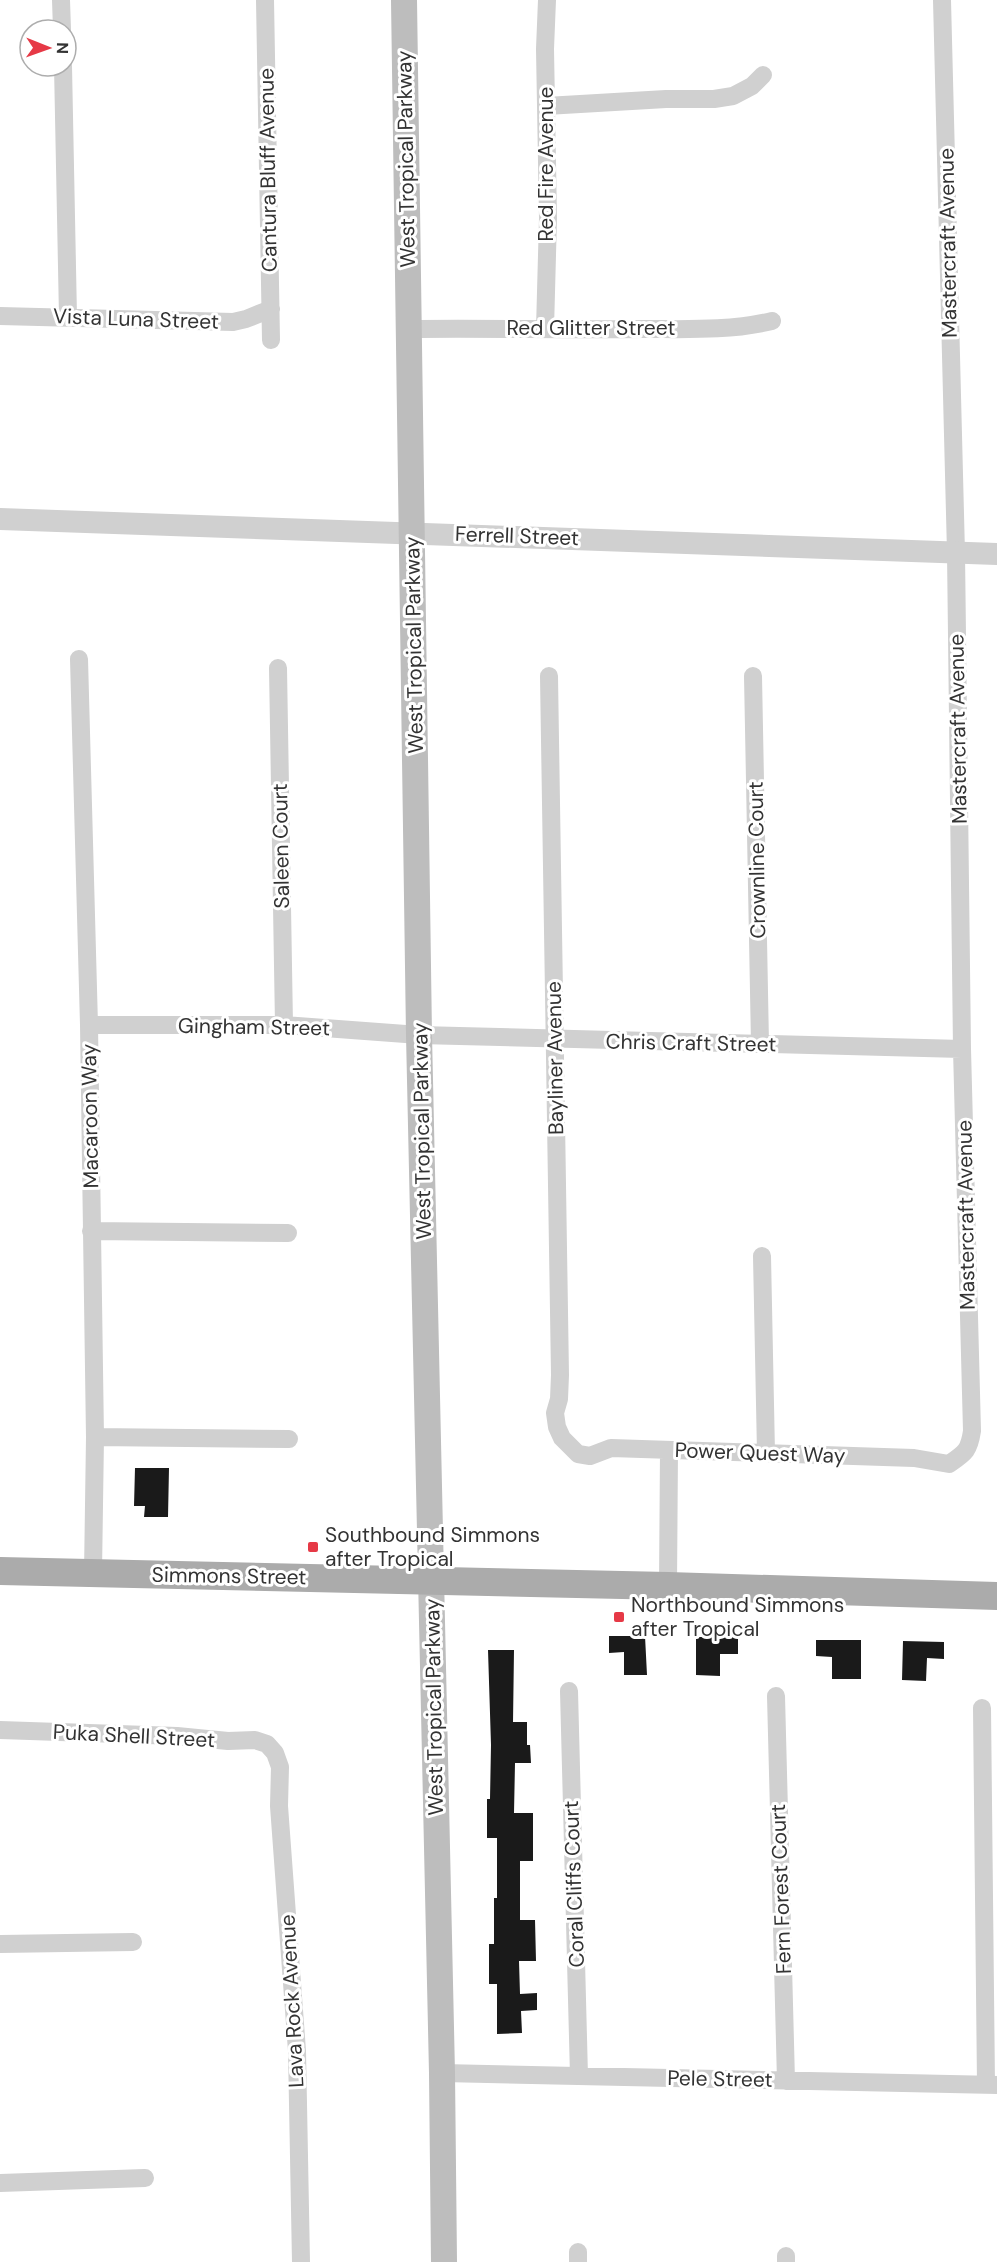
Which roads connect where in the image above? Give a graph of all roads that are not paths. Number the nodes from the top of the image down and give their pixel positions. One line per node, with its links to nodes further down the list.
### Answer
1 (61, 0): 6 (street)
2 (265, 0): 10 (street, Cantura Bluff Avenue)
3 (404, 0): 14 (main road, West Tropical Parkway)
4 (548, 0): 9 (street, Red Fire Avenue)
5 (942, 0): 19 (street, Mastercraft Avenue)
6 (62, 18)
7 (763, 75): 9 (street)
8 (63, 78): 12 (street)
9 (546, 106): 15 (street, Red Fire Avenue)
10 (271, 309): 12 (street, Vista Luna Street); 16 (street, Cantura Bluff Avenue)
11 (0, 316): 12 (street, Vista Luna Street)
12 (68, 317)
13 (772, 321): 15 (street, Red Glitter Street)
14 (409, 329): 15 (street, Red Glitter Street); 18 (main road, West Tropical Parkway)
15 (545, 329)
16 (271, 340)
17 (0, 519): 18 (street, Ferrell Street)
18 (412, 532): 19 (street, Ferrell Street); 27 (main road, West Tropical Parkway)
19 (956, 553): 20 (street, Ferrell Street); 30 (street, Mastercraft Avenue)
20 (997, 554)
21 (79, 659): 25 (street, Macaroon Way)
22 (278, 668): 26 (street, Saleen Court)
23 (549, 675): 28 (street, Bayliner Avenue)
24 (753, 676): 29 (street, Crownline Court)
25 (89, 1025): 26 (street, Gingham Street); 31 (street, Macaroon Way)
26 (284, 1025): 27 (street, Gingham Street)
27 (419, 1035): 28 (street, Chris Craft Street); 42 (main road, West Tropical Parkway)
28 (555, 1040): 29 (street, Chris Craft Street); 36 (street, Bayliner Avenue)
29 (760, 1044): 30 (street, Chris Craft Street)
30 (963, 1049): 39 (street, Mastercraft Avenue)
31 (91, 1231): 32 (street); 34 (street, Macaroon Way)
32 (288, 1233)
33 (762, 1256): 38 (street)
34 (95, 1437): 35 (street); 41 (street, Macaroon Way)
35 (289, 1438)
36 (562, 1438): 37 (street, Power Quest Way)
37 (669, 1450): 38 (street, Power Quest Way); 43 (street)
38 (766, 1453): 39 (street, Power Quest Way)
39 (962, 1455)
40 (0, 1571): 41 (main road, Simmons Street)
41 (93, 1573): 42 (main road, Simmons Street)
42 (432, 1582): 43 (main road, Simmons Street); 52 (main road, West Tropical Parkway)
43 (668, 1586): 44 (main road, Simmons Street)
44 (997, 1596)
45 (569, 1691): 53 (street, Coral Cliffs Court)
46 (776, 1696): 54 (street, Fern Forest Court)
47 (982, 1707): 55 (street)
48 (0, 1730): 49 (street, Puka Shell Street)
49 (267, 1744): 58 (street, Lava Rock Avenue)
50 (133, 1942): 51 (street)
51 (0, 1944)
52 (442, 2073): 53 (street, Pele Street); 59 (main road, West Tropical Parkway)
53 (579, 2076): 54 (street, Pele Street)
54 (786, 2081): 55 (street, Pele Street)
55 (992, 2085)
56 (145, 2178): 57 (street)
57 (0, 2183)
58 (301, 2262)
59 (444, 2262)

